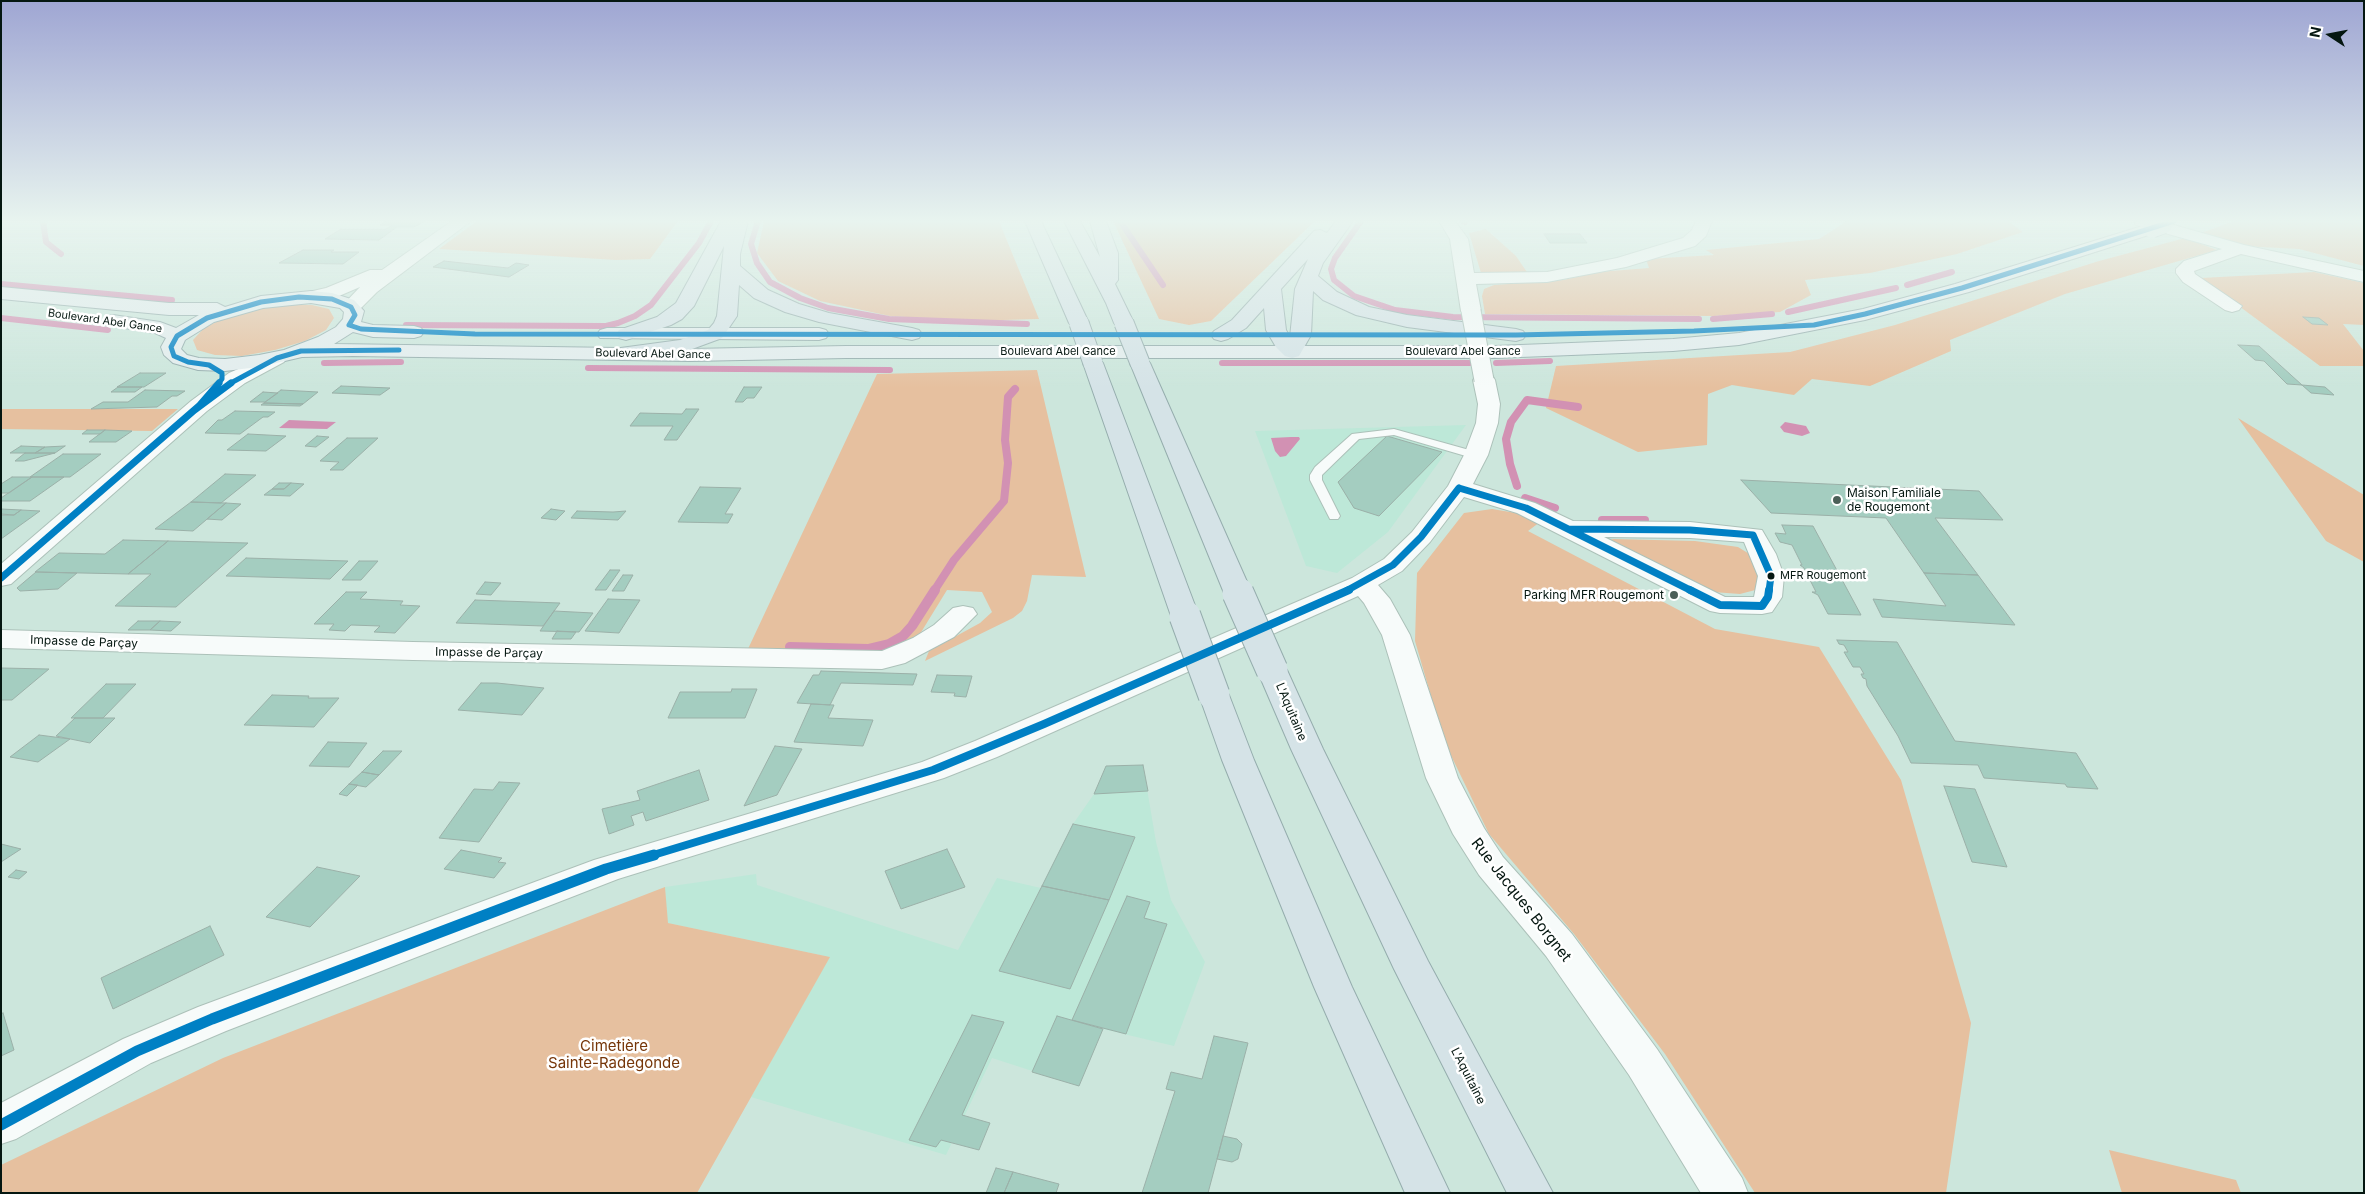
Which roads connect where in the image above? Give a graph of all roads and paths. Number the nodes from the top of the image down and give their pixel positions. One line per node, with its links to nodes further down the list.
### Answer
1 (368, 277): 18 (street)
2 (385, 277): 22 (street)
3 (700, 277): 30 (highway)
4 (730, 277): 24 (highway)
5 (741, 277): 25 (highway)
6 (1059, 277): 45 (highway, bridge)
7 (1101, 277): 16 (highway, L'Aquitaine)
8 (1108, 277): 16 (highway)
9 (1281, 277): 15 (highway)
10 (1308, 277): 28 (highway); 31 (highway)
11 (1548, 277): 14 (street)
12 (1996, 277): 23 (main road, Boulevard Abel Gance)
13 (2189, 277): 19 (street)
14 (1466, 279): 36 (street, bridge)
15 (1271, 287): 26 (highway); 27 (highway)
16 (1108, 289): 46 (highway, L'Aquitaine, bridge)
17 (1, 293): 21 (main road, Boulevard Abel Gance)
18 (311, 297): 21 (main road, Boulevard Abel Gance); 22 (main road, Boulevard Abel Gance)
19 (2232, 306)
20 (1, 308): 29 (main road, Boulevard Abel Gance)
21 (236, 308): 29 (main road)
22 (350, 316): 30 (main road, Boulevard Abel Gance); 32 (main road)
23 (1814, 324): 28 (main road, Boulevard Abel Gance); 31 (main road, Boulevard Abel Gance)
24 (715, 334): 25 (main road, Boulevard Abel Gance); 30 (highway)
25 (912, 334): 26 (main road, Boulevard Abel Gance)
26 (1221, 335): 27 (main road, Boulevard Abel Gance)
27 (1278, 335): 31 (highway)
28 (1516, 335): 31 (main road, Boulevard Abel Gance)
29 (176, 336): 34 (main road)
30 (623, 344): 31 (main road, Boulevard Abel Gance); 32 (main road, Boulevard Abel Gance)
31 (1296, 344)
32 (301, 351): 33 (main road)
33 (277, 358): 34 (main road); 35 (street)
34 (209, 365): 35 (street)
35 (199, 406): 40 (street)
36 (1476, 454): 37 (street); 38 (lane)
37 (1459, 488): 39 (street); 41 (street)
38 (1334, 516)
39 (1569, 528): 39 (street)
40 (1, 578)
41 (1362, 584): 44 (street); 47 (street, Rue Jacques Borgnet)
42 (963, 614): 43 (street, Impasse de Parçay)
43 (1, 639)
44 (1, 1126)
45 (1428, 1193)
46 (1531, 1193)
47 (1726, 1193)

